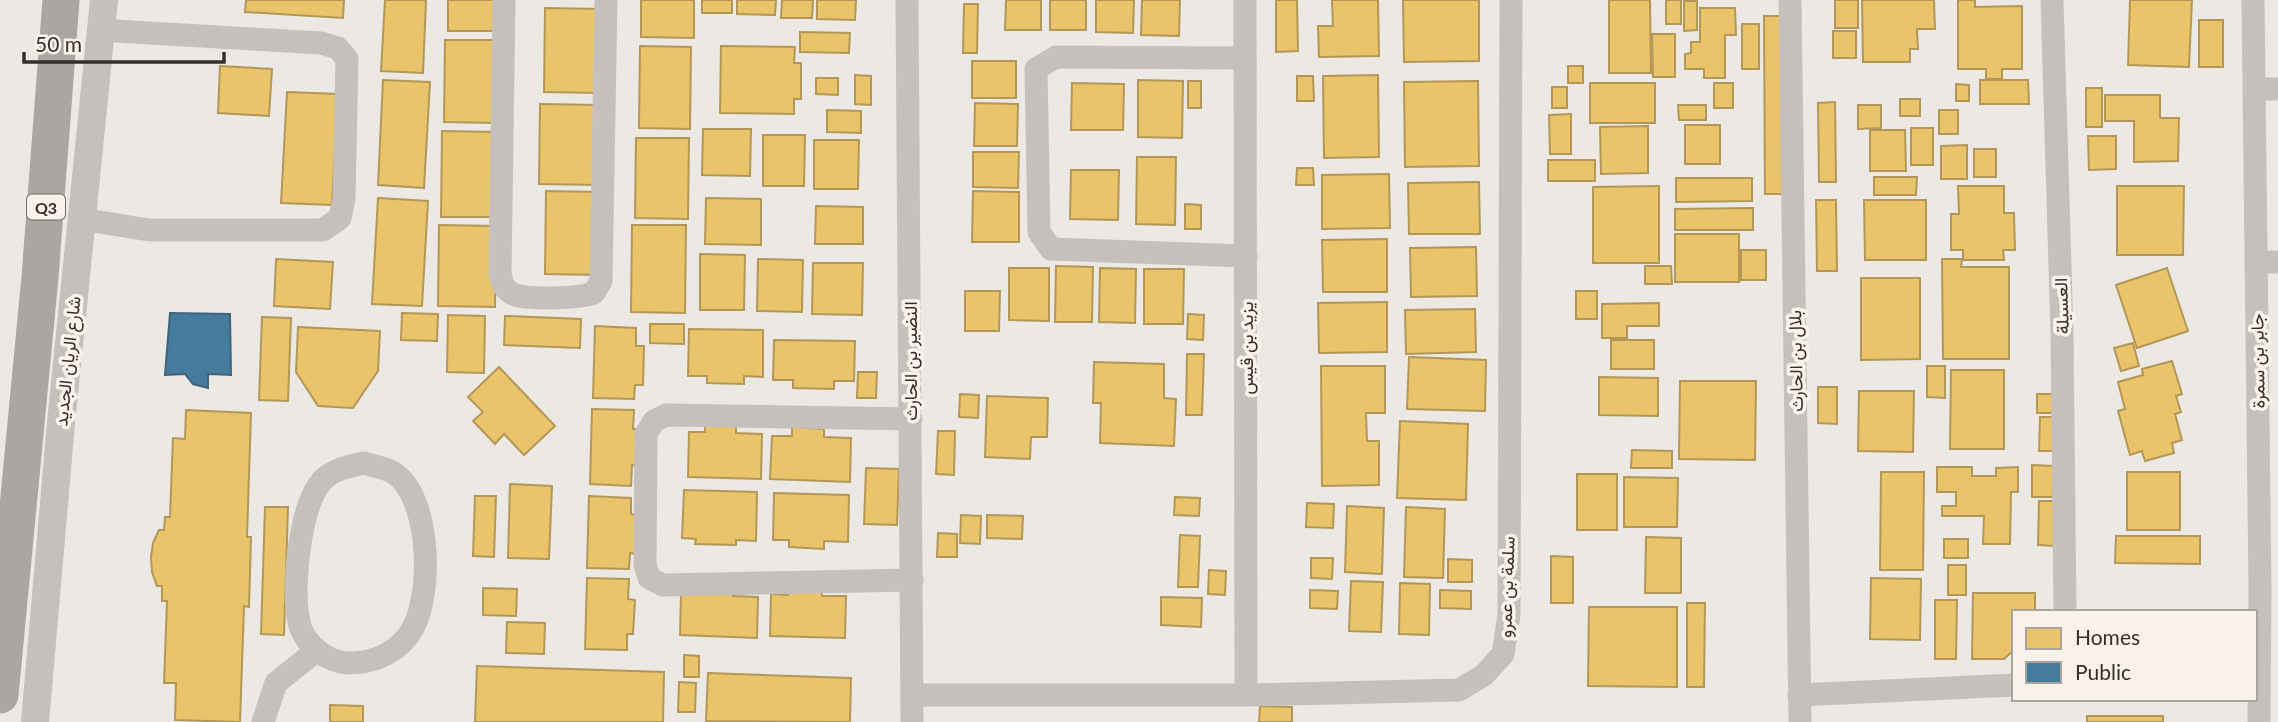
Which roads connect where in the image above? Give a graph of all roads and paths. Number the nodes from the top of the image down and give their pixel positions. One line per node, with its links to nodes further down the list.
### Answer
1 (61, 0): 24 (highway, شارع الريان الجديد / Q3)
2 (104, 0): 11 (street, شارع الريان الجديد)
3 (504, 0): 4 (street)
4 (606, 0)
5 (907, 0): 18 (street, النضير بن الحارث)
6 (1245, 0): 12 (street, يزيد بن قيس)
7 (1511, 0): 26 (street, سلمة بن عمرو)
8 (1790, 0): 27 (street, بلال بن الحارث)
9 (2052, 0): 21 (street, العسيلة)
10 (2253, 0): 13 (street, جابر بن سمرة)
11 (100, 30): 15 (street, شارع الريان الجديد); 15 (street)
12 (1245, 58): 16 (street, يزيد بن قيس); 16 (street)
13 (2254, 89): 14 (street); 17 (street, جابر بن سمرة)
14 (2278, 89)
15 (81, 219): 28 (street, شارع الريان الجديد)
16 (1246, 256): 26 (street, يزيد بن قيس)
17 (2267, 262): 20 (street, جابر بن سمرة)
18 (911, 419): 19 (street, النضير بن الحارث); 19 (street)
19 (912, 580): 25 (street, النضير بن الحارث)
20 (2269, 589): 32 (street, جابر بن سمرة)
21 (2066, 610)
22 (316, 651): 22 (street); 29 (street)
23 (2012, 685): 27 (street)
24 (0, 695)
25 (912, 695): 26 (street, سلمة بن عمرو); 30 (street, النضير بن الحارث)
26 (1246, 695)
27 (1799, 695): 31 (street, بلال بن الحارث)
28 (35, 722)
29 (263, 722)
30 (912, 722)
31 (1800, 722)
32 (2259, 722)

